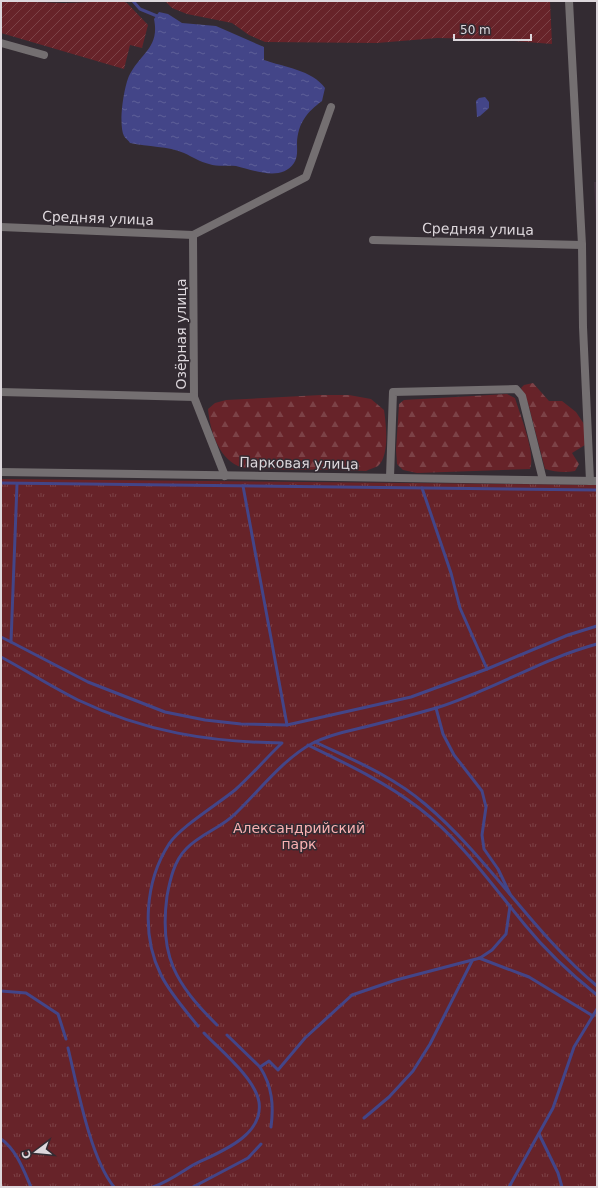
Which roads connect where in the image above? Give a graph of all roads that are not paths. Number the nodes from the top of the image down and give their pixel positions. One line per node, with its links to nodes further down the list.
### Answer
1 (569, 1): 8 (street)
2 (1, 43): 3 (street)
3 (44, 55)
4 (331, 107): 6 (street)
5 (1, 227): 6 (street, Средняя улица)
6 (194, 235): 10 (street, Озёрная улица)
7 (373, 240): 8 (street, Средняя улица)
8 (582, 245): 15 (street)
9 (1, 392): 10 (street)
10 (194, 397): 12 (street, Озёрная улица)
11 (1, 472): 12 (street, Парковая улица)
12 (225, 476): 13 (street, Парковая улица)
13 (390, 477): 14 (street, Парковая улица); 14 (street)
14 (543, 480): 15 (street, Парковая улица)
15 (593, 481)

